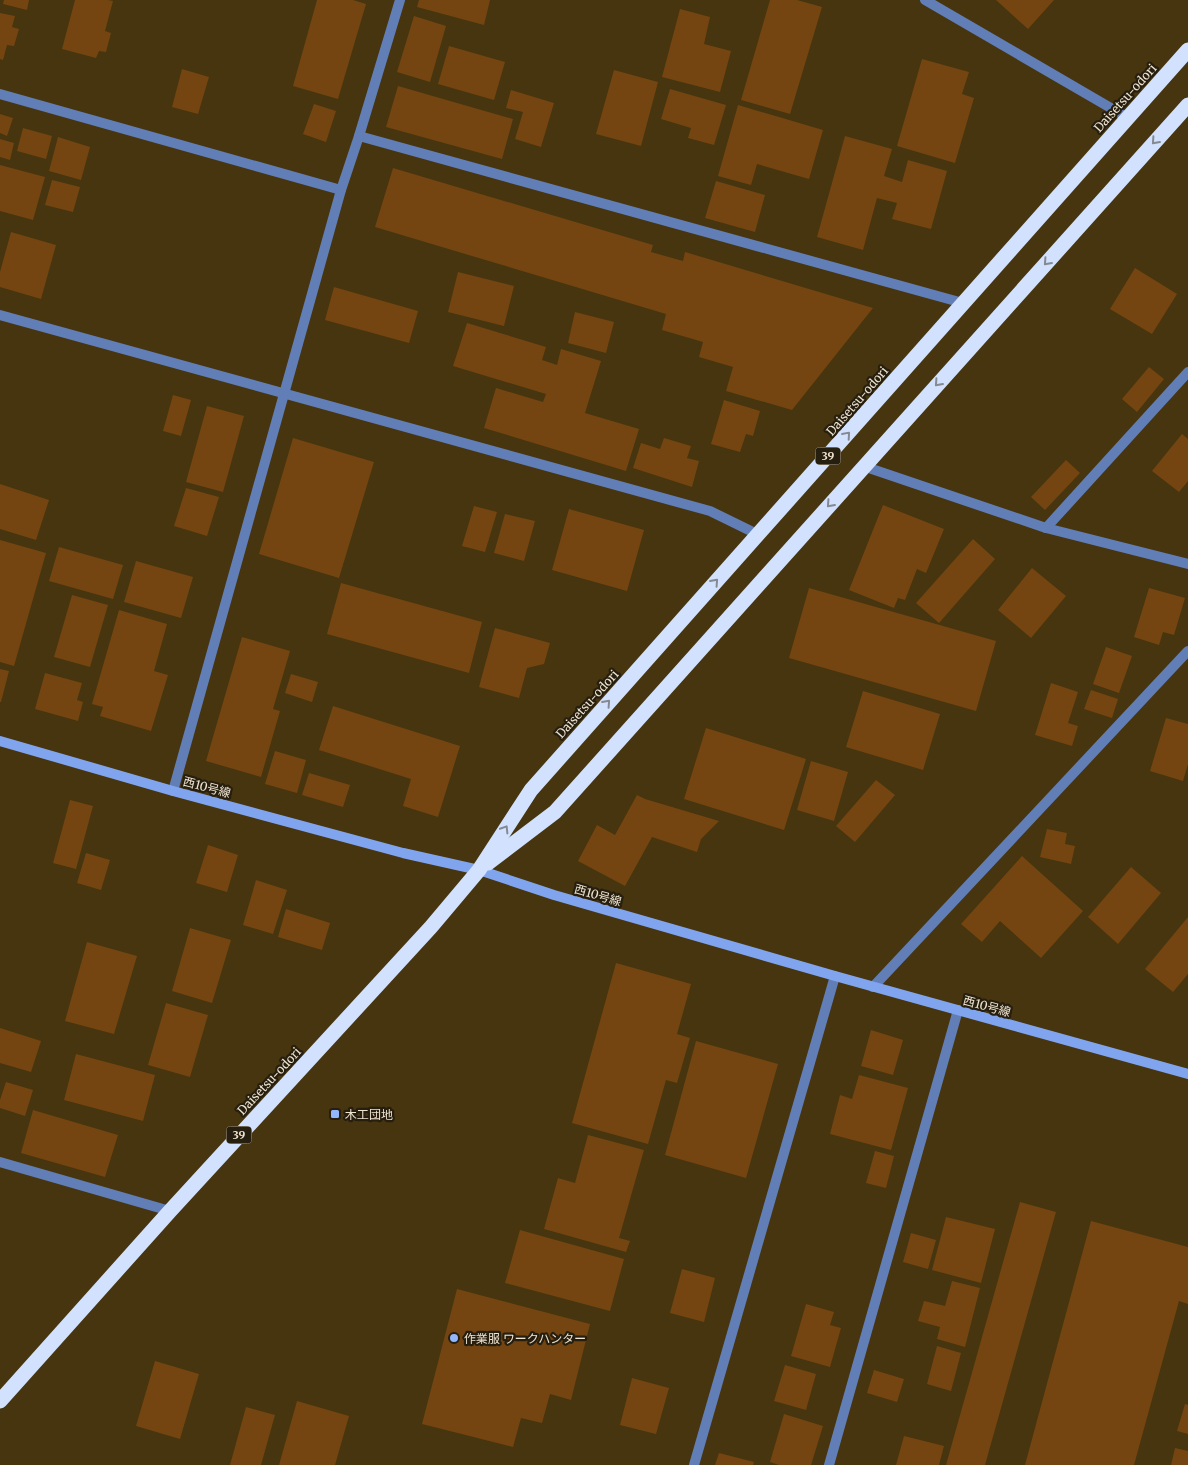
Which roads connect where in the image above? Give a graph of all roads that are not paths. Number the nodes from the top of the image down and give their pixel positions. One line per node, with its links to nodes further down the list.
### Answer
1 (400, 0): 7 (street)
2 (925, 0): 6 (street)
3 (1188, 50): 6 (highway, Daisetsu-odori / 39)
4 (0, 94): 8 (street)
5 (1188, 104): 13 (highway, Daisetsu-odori / 39, one-way to 13)
6 (1128, 118): 9 (highway, Daisetsu-odori / 39)
7 (359, 136): 8 (street); 9 (street)
8 (341, 190): 12 (street)
9 (963, 303): 15 (highway, Daisetsu-odori / 39, one-way to 9)
10 (0, 315): 12 (street)
11 (1188, 372): 14 (street)
12 (284, 393): 15 (street); 19 (street)
13 (863, 466): 14 (street); 20 (highway, Daisetsu-odori / 39, one-way to 20)
14 (1046, 528): 16 (street)
15 (758, 534): 20 (highway, Daisetsu-odori / 39, one-way to 15)
16 (1188, 564)
17 (1188, 651): 22 (street)
18 (0, 741): 19 (street, 西10号線)
19 (174, 791): 20 (street, 西10号線)
20 (479, 870): 21 (street, 西10号線); 26 (highway, Daisetsu-odori / 39)
21 (835, 976): 22 (street, 西10号線); 28 (street)
22 (873, 987): 23 (street, 西10号線)
23 (958, 1010): 24 (street, 西10号線); 29 (street)
24 (1188, 1074)
25 (0, 1162): 26 (street)
26 (170, 1211): 27 (highway, Daisetsu-odori / 39)
27 (0, 1401)
28 (694, 1465)
29 (829, 1465)

